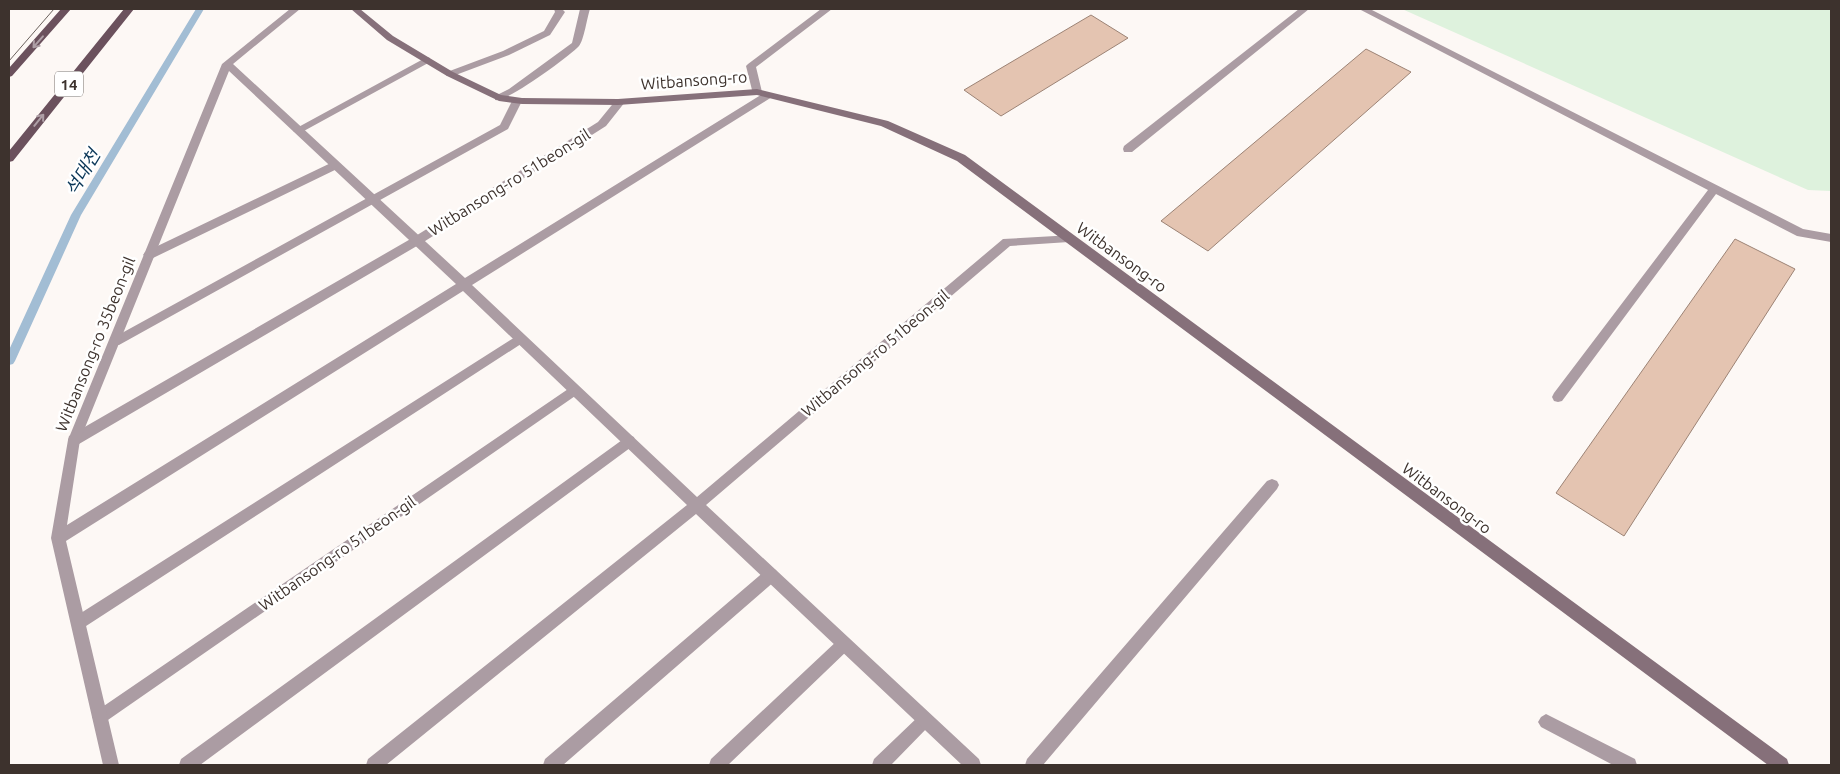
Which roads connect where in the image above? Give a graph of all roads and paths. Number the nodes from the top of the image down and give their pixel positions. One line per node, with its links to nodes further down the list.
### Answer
1 (66, 9): 12 (main road, one-way to 12)
2 (129, 9): 20 (main road, 14, one-way to 2)
3 (295, 9): 11 (street)
4 (355, 9): 10 (main road, Witbansong-ro)
5 (558, 9): 13 (street)
6 (585, 9): 15 (street)
7 (827, 9): 14 (street)
8 (1304, 9): 19 (street)
9 (1363, 9): 22 (street)
10 (427, 60): 13 (main road, Witbansong-ro); 18 (street)
11 (228, 64): 18 (street, Witbansong-ro 51beon-gil); 27 (street, Witbansong-ro 35beon-gil)
12 (9, 74)
13 (450, 74): 15 (main road, Witbansong-ro)
14 (762, 93): 17 (main road, Witbansong-ro); 24 (main road, Witbansong-ro); 28 (street)
15 (500, 98): 16 (main road, Witbansong-ro)
16 (516, 100): 17 (main road, Witbansong-ro); 23 (street)
17 (620, 102): 26 (street, Witbansong-ro 51beon-gil)
18 (298, 130): 21 (street, Witbansong-ro 51beon-gil)
19 (1128, 149)
20 (9, 158)
21 (335, 165): 23 (street, Witbansong-ro 51beon-gil); 27 (street)
22 (1714, 188): 25 (street); 32 (street)
23 (373, 199): 26 (street, Witbansong-ro 51beon-gil); 30 (street)
24 (1069, 238): 36 (street, Witbansong-ro 51beon-gil); 53 (main road, Witbansong-ro)
25 (1831, 238)
26 (418, 240): 28 (street, Witbansong-ro 51beon-gil); 33 (street, Witbansong-ro 51beon-gil)
27 (150, 255): 30 (street, Witbansong-ro 35beon-gil)
28 (464, 284): 29 (street, Witbansong-ro 51beon-gil); 37 (street)
29 (520, 339): 31 (street, Witbansong-ro 51beon-gil); 39 (street)
30 (115, 342): 33 (street, Witbansong-ro 35beon-gil)
31 (574, 390): 34 (street, Witbansong-ro 51beon-gil); 41 (street, Witbansong-ro 51beon-gil)
32 (1558, 397)
33 (74, 440): 37 (street, Witbansong-ro 35beon-gil)
34 (629, 441): 36 (street, Witbansong-ro 51beon-gil); 45 (street)
35 (1272, 485): 51 (street)
36 (696, 505): 38 (street, Witbansong-ro 51beon-gil); 46 (street, Witbansong-ro 51beon-gil)
37 (58, 538): 39 (street, Witbansong-ro 35beon-gil)
38 (771, 575): 40 (street, Witbansong-ro 51beon-gil); 47 (street)
39 (78, 623): 41 (street, Witbansong-ro 35beon-gil)
40 (844, 644): 42 (street, Witbansong-ro 51beon-gil); 48 (street)
41 (100, 717): 44 (street, Witbansong-ro 35beon-gil)
42 (925, 720): 49 (street); 50 (street, Witbansong-ro 51beon-gil)
43 (1546, 722): 52 (street)
44 (112, 765)
45 (187, 765)
46 (374, 765)
47 (551, 765)
48 (717, 765)
49 (880, 765)
50 (973, 765)
51 (1033, 765)
52 (1629, 765)
53 (1781, 765)

